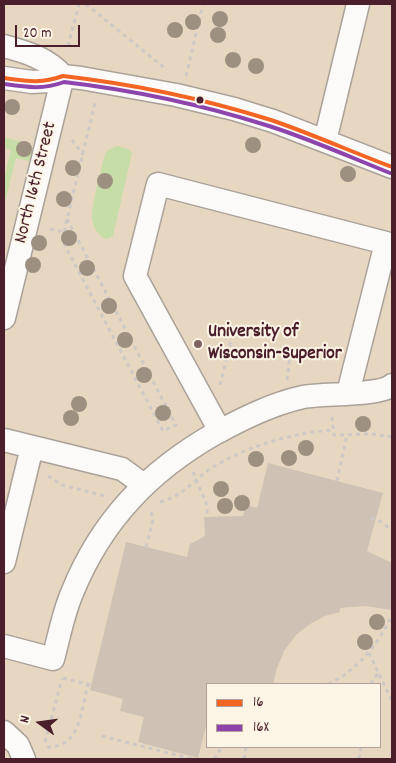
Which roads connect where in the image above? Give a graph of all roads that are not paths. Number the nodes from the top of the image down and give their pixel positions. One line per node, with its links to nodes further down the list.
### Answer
1 (358, 4): 5 (street)
2 (4, 46): 3 (street)
3 (63, 76): 4 (street); 5 (street); 7 (street, North 16th Street)
4 (4, 78)
5 (325, 140): 6 (street)
6 (391, 166)
7 (4, 318)
8 (392, 384): 9 (street)
9 (348, 393): 10 (street); 10 (street)
10 (220, 431): 13 (street)
11 (4, 440): 12 (street)
12 (32, 447): 13 (street); 14 (street)
13 (146, 496): 15 (street)
14 (4, 562)
15 (4, 646)
16 (4, 732): 17 (street)
17 (24, 759)

